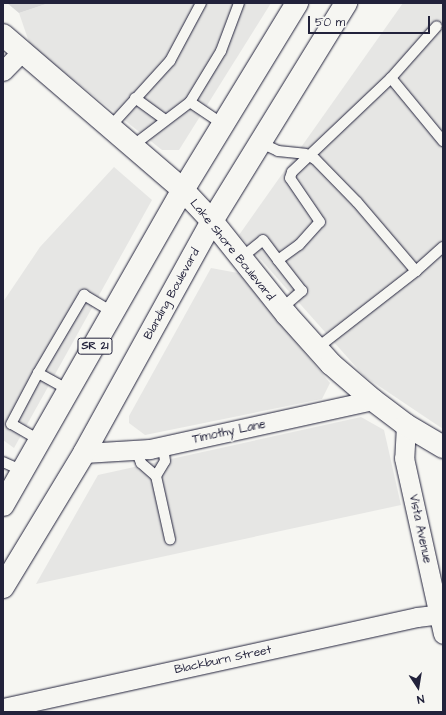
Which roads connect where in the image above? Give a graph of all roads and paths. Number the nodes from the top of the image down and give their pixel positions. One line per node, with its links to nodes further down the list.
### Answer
1 (201, 3): 10 (lane)
2 (239, 3): 11 (lane)
3 (297, 3): 13 (main road, SR 21)
4 (346, 3): 16 (main road, Blanding Boulevard)
5 (438, 26): 9 (lane)
6 (3, 35): 7 (main road, Lake Shore Boulevard)
7 (22, 51): 8 (street); 14 (main road, Lake Shore Boulevard)
8 (3, 71)
9 (391, 78): 15 (lane); 18 (lane)
10 (135, 98): 12 (lane); 14 (lane)
11 (190, 102): 12 (lane); 13 (lane)
12 (165, 120): 17 (lane)
13 (223, 124): 19 (main road, SR 21)
14 (109, 128): 17 (main road, Lake Shore Boulevard)
15 (443, 141)
16 (261, 143): 18 (lane); 20 (main road, Blanding Boulevard)
17 (131, 147): 19 (main road, Lake Shore Boulevard)
18 (309, 155): 23 (lane); 24 (lane)
19 (183, 190): 20 (main road, Lake Shore Boulevard); 26 (main road, SR 21)
20 (212, 221): 22 (main road, Lake Shore Boulevard); 36 (main road, Blanding Boulevard)
21 (443, 247): 24 (lane)
22 (241, 258): 23 (lane); 25 (main road, Lake Shore Boulevard)
23 (278, 260): 25 (lane)
24 (416, 271): 27 (lane)
25 (281, 309): 27 (main road, Lake Shore Boulevard)
26 (114, 313): 28 (lane); 29 (main road, SR 21)
27 (316, 348): 30 (main road, Lake Shore Boulevard)
28 (38, 373): 29 (lane); 32 (lane)
29 (70, 391): 32 (main road, SR 21)
30 (373, 400): 31 (main road, Lake Shore Boulevard); 33 (street, Timothy Lane)
31 (406, 425): 34 (main road, Lake Shore Boulevard); 43 (street, Vista Avenue)
32 (42, 441): 38 (main road, SR 21)
33 (163, 446): 35 (street, Timothy Lane); 39 (lane)
34 (443, 447)
35 (136, 450): 36 (street, Timothy Lane); 39 (lane)
36 (84, 453): 42 (main road, Blanding Boulevard)
37 (3, 462): 38 (lane)
38 (23, 471): 40 (main road, SR 21)
39 (156, 476): 41 (lane)
40 (4, 501)
41 (170, 539)
42 (3, 587)
43 (441, 615): 44 (street, Vista Avenue); 45 (street, Blackburn Street)
44 (443, 634)
45 (3, 708)

